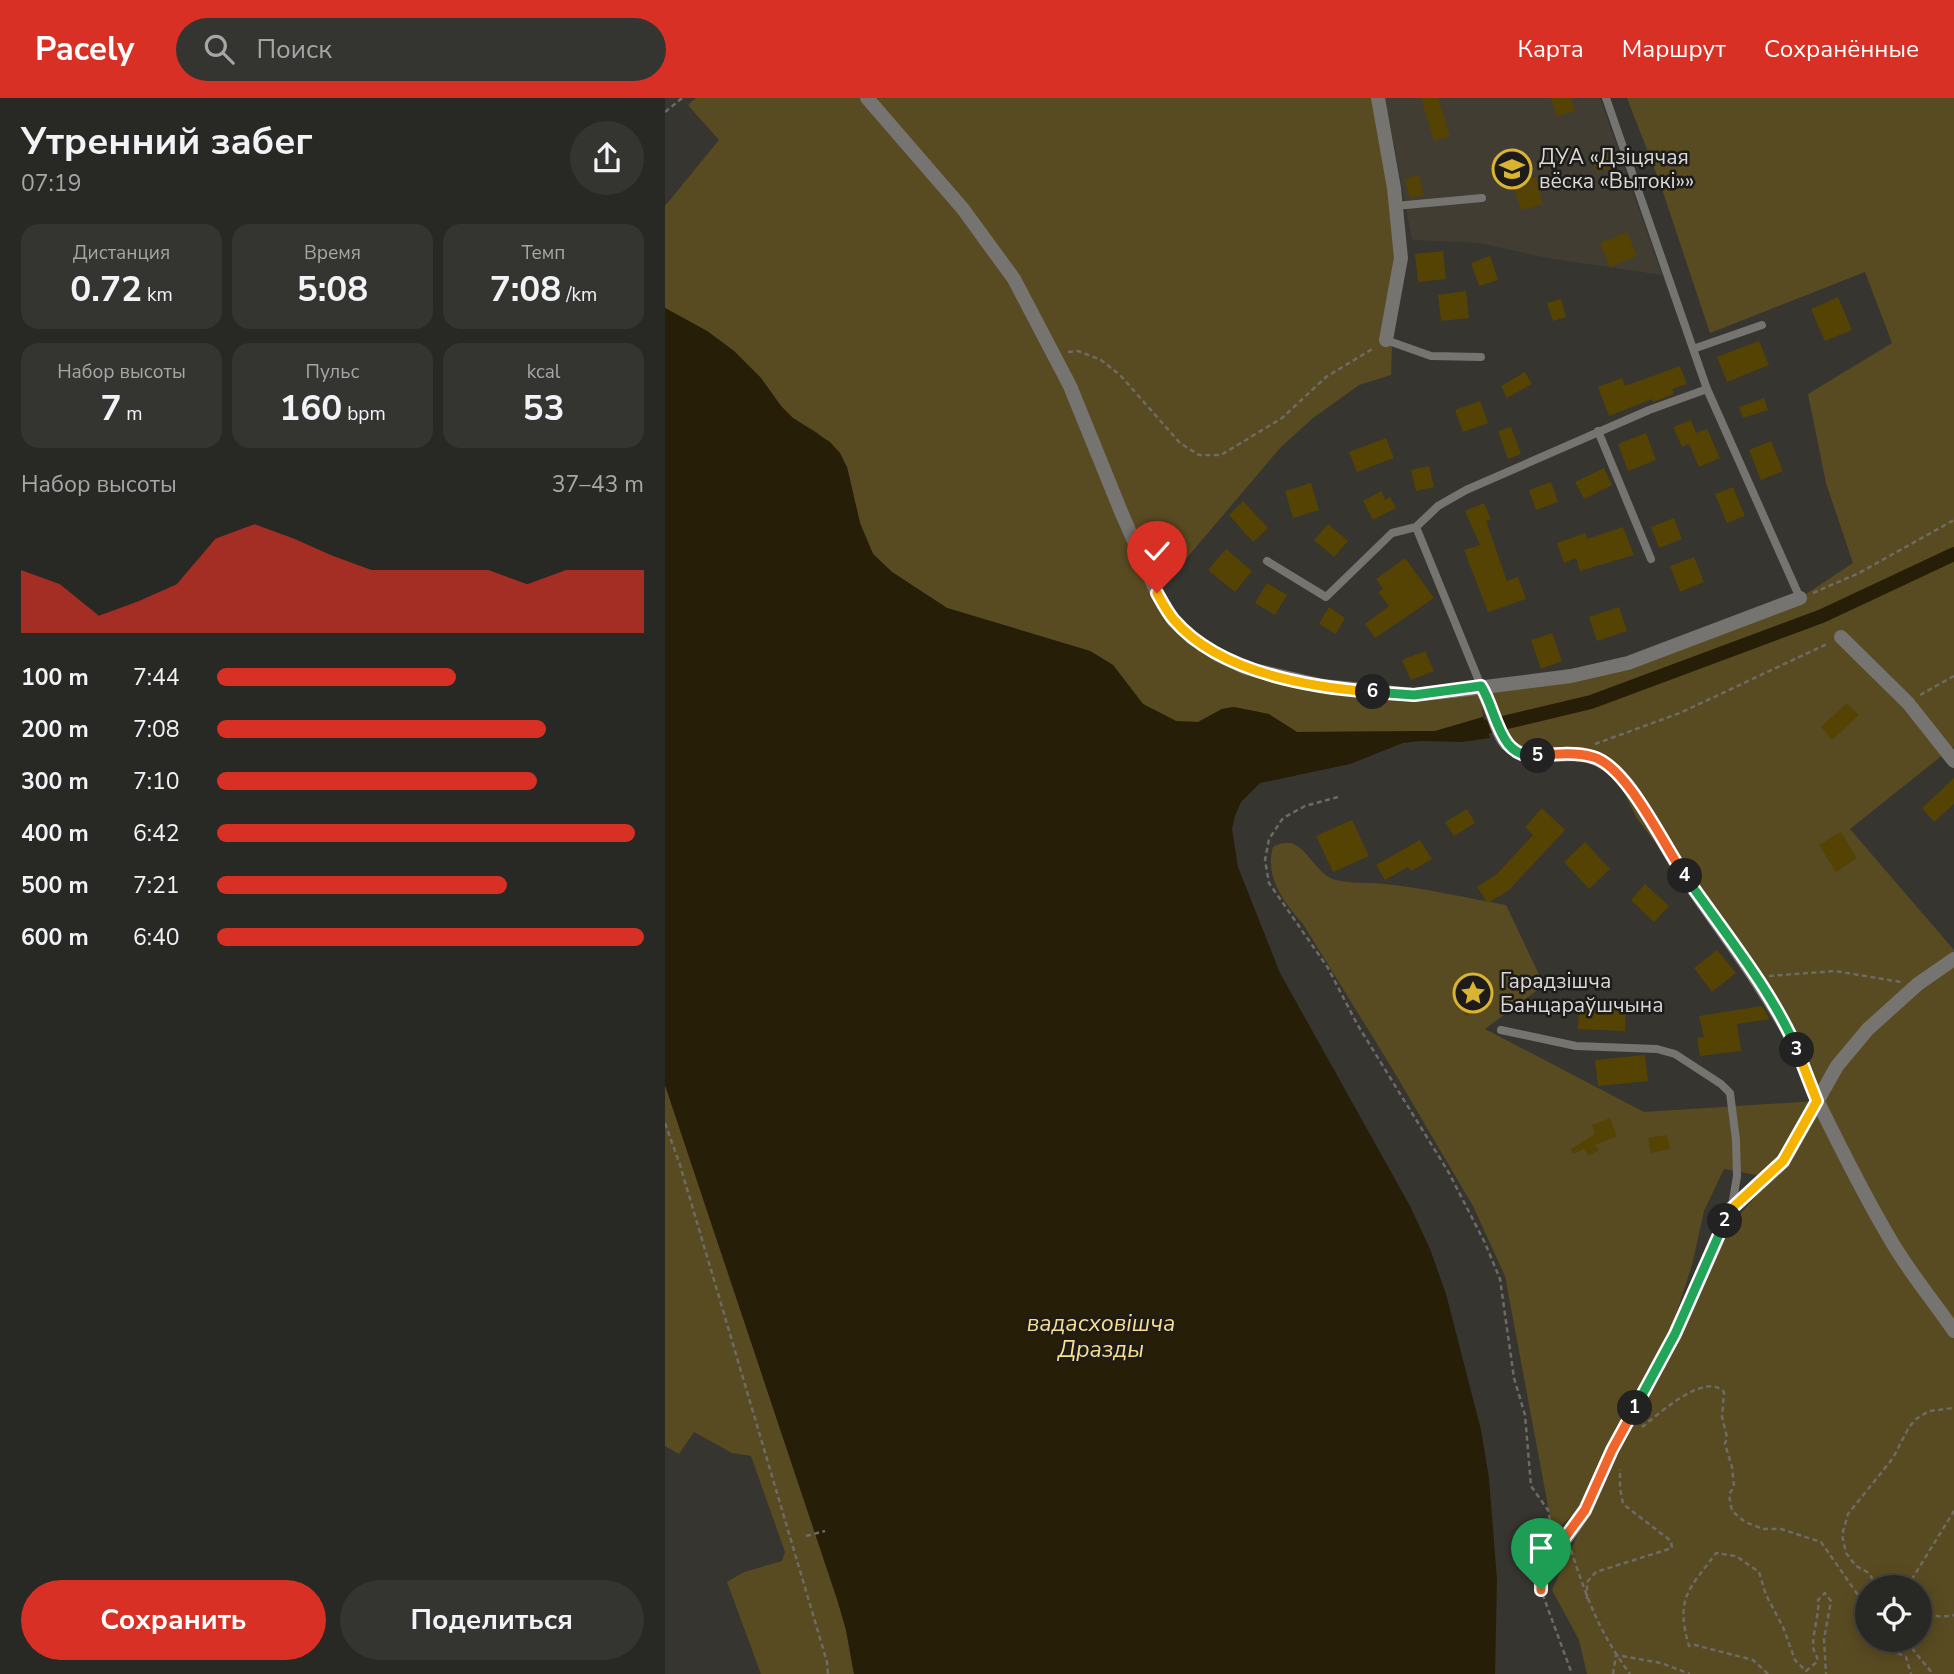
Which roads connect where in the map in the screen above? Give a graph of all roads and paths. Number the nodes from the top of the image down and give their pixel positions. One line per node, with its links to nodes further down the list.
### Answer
1 (682, 98): 5 (path)
2 (867, 98): 11 (street)
3 (1378, 98): 7 (street)
4 (1606, 98): 10 (lane)
5 (665, 112)
6 (1482, 198): 7 (lane)
7 (1395, 206): 9 (street)
8 (1762, 325): 10 (lane)
9 (1386, 340): 11 (path); 12 (lane)
10 (1693, 349): 13 (lane)
11 (1054, 354): 22 (street)
12 (1481, 356)
13 (1707, 389): 14 (lane); 19 (lane)
14 (1598, 431): 16 (lane); 17 (lane)
15 (1954, 520): 19 (path)
16 (1416, 527): 18 (lane); 22 (lane)
17 (1651, 559)
18 (1267, 561)
19 (1800, 598): 22 (street)
20 (1841, 637): 23 (street); 24 (path)
21 (1954, 676): 23 (path)
22 (1484, 692): 28 (street)
23 (1908, 703): 25 (street)
24 (1595, 744)
25 (1954, 761)
26 (1338, 797): 42 (path)
27 (1954, 959): 29 (street)
28 (1755, 976): 29 (path); 31 (street)
29 (1918, 984): 31 (street)
30 (1501, 1030): 33 (lane)
31 (1817, 1101): 33 (street); 34 (street)
32 (665, 1123): 52 (path)
33 (1731, 1209): 41 (street)
34 (1954, 1331)
35 (1954, 1408): 43 (path)
36 (1637, 1430): 45 (path)
37 (1623, 1460): 46 (path)
38 (1954, 1511): 44 (path)
39 (825, 1531): 40 (path)
40 (806, 1536)
41 (1567, 1537): 42 (path); 46 (path)
42 (1544, 1566): 53 (path)
43 (1870, 1575)
44 (1914, 1575)
45 (1855, 1591)
46 (1587, 1599): 51 (path)
47 (1932, 1615): 48 (path)
48 (1954, 1615)
49 (1896, 1652): 59 (path)
50 (1915, 1652): 60 (path)
51 (1616, 1655): 54 (path); 55 (path); 56 (path)
52 (828, 1674)
53 (1572, 1674)
54 (1613, 1674)
55 (1630, 1674)
56 (1690, 1674)
57 (1767, 1674): 58 (path)
58 (1826, 1674)
59 (1911, 1674)
60 (1933, 1674)

